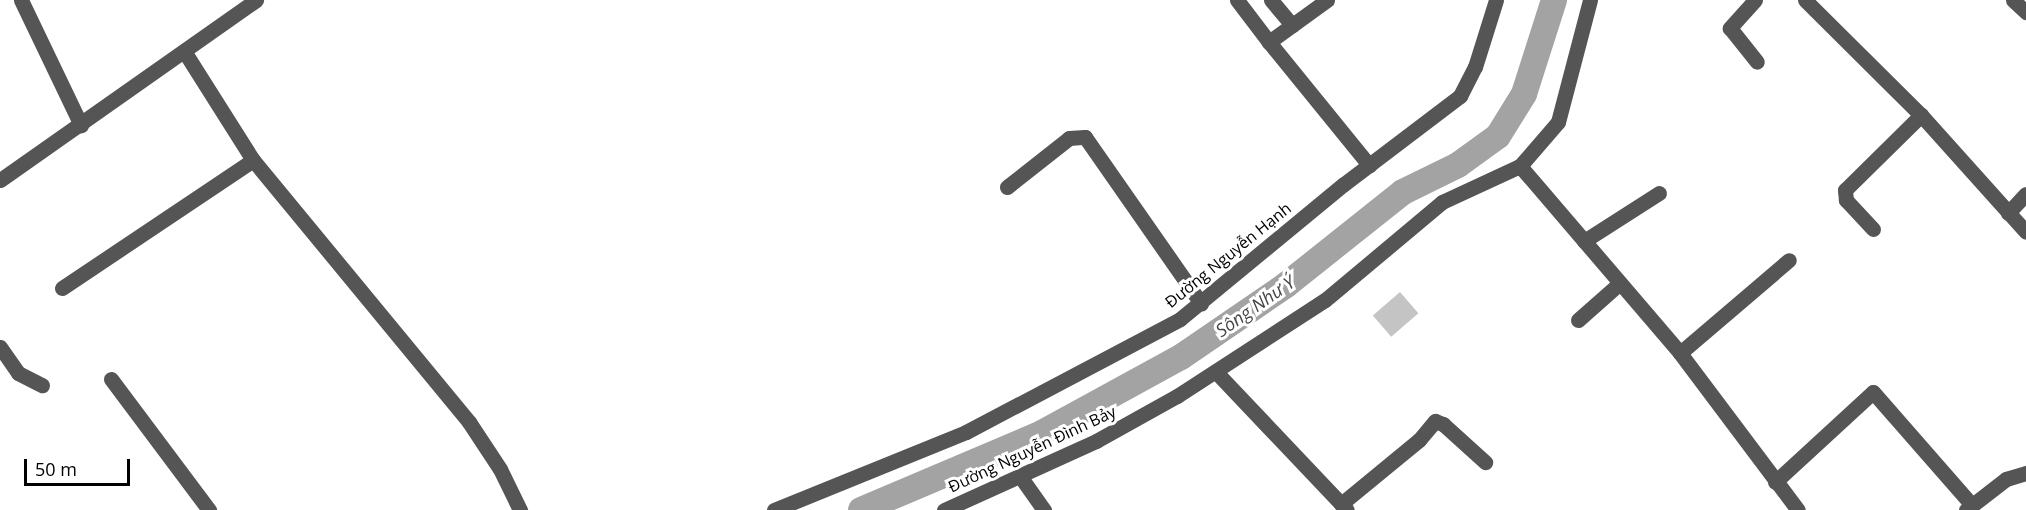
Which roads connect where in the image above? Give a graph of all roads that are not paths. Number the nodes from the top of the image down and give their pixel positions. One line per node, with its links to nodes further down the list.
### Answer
1 (21, 0): 17 (street)
2 (256, 0): 14 (street)
3 (1237, 0): 13 (street)
4 (1272, 0): 12 (street)
5 (1327, 0): 12 (street)
6 (1496, 0): 19 (street, Đường Nguyễn Hạnh)
7 (1590, 0): 20 (street, Đường Nguyễn Đình Bảy)
8 (1755, 0): 15 (street)
9 (1805, 0): 16 (street)
10 (2013, 0): 11 (street)
11 (2026, 12)
12 (1292, 25): 13 (street)
13 (1269, 42): 19 (street)
14 (184, 51): 17 (street); 18 (street)
15 (1757, 62)
16 (1921, 115): 25 (street); 26 (street)
17 (81, 125): 21 (street)
18 (253, 160): 31 (street); 46 (street)
19 (1369, 165): 32 (street, Đường Nguyễn Hạnh)
20 (1520, 166): 28 (street); 36 (street, Đường Nguyễn Đình Bảy)
21 (0, 180)
22 (1007, 187): 32 (street)
23 (1659, 193): 28 (street)
24 (2026, 195): 25 (street)
25 (2008, 213): 27 (street)
26 (1873, 229)
27 (2026, 232)
28 (1584, 241): 30 (street)
29 (1789, 260): 35 (street)
30 (1620, 283): 33 (street); 35 (street)
31 (62, 288)
32 (1201, 303): 47 (street, Đường Nguyễn Hạnh)
33 (1578, 320)
34 (0, 347): 38 (street)
35 (1680, 353): 42 (street)
36 (1216, 372): 41 (street, Đường Nguyễn Đình Bảy); 43 (street)
37 (111, 380): 45 (street)
38 (42, 385)
39 (1485, 462): 43 (street)
40 (2026, 473): 44 (street)
41 (1020, 476): 48 (street, Đường Nguyễn Đình Bảy); 49 (street)
42 (1774, 482): 44 (street); 50 (street)
43 (1338, 506)
44 (1969, 507)
45 (209, 510)
46 (520, 510)
47 (774, 510)
48 (944, 510)
49 (1044, 510)
50 (1798, 510)

